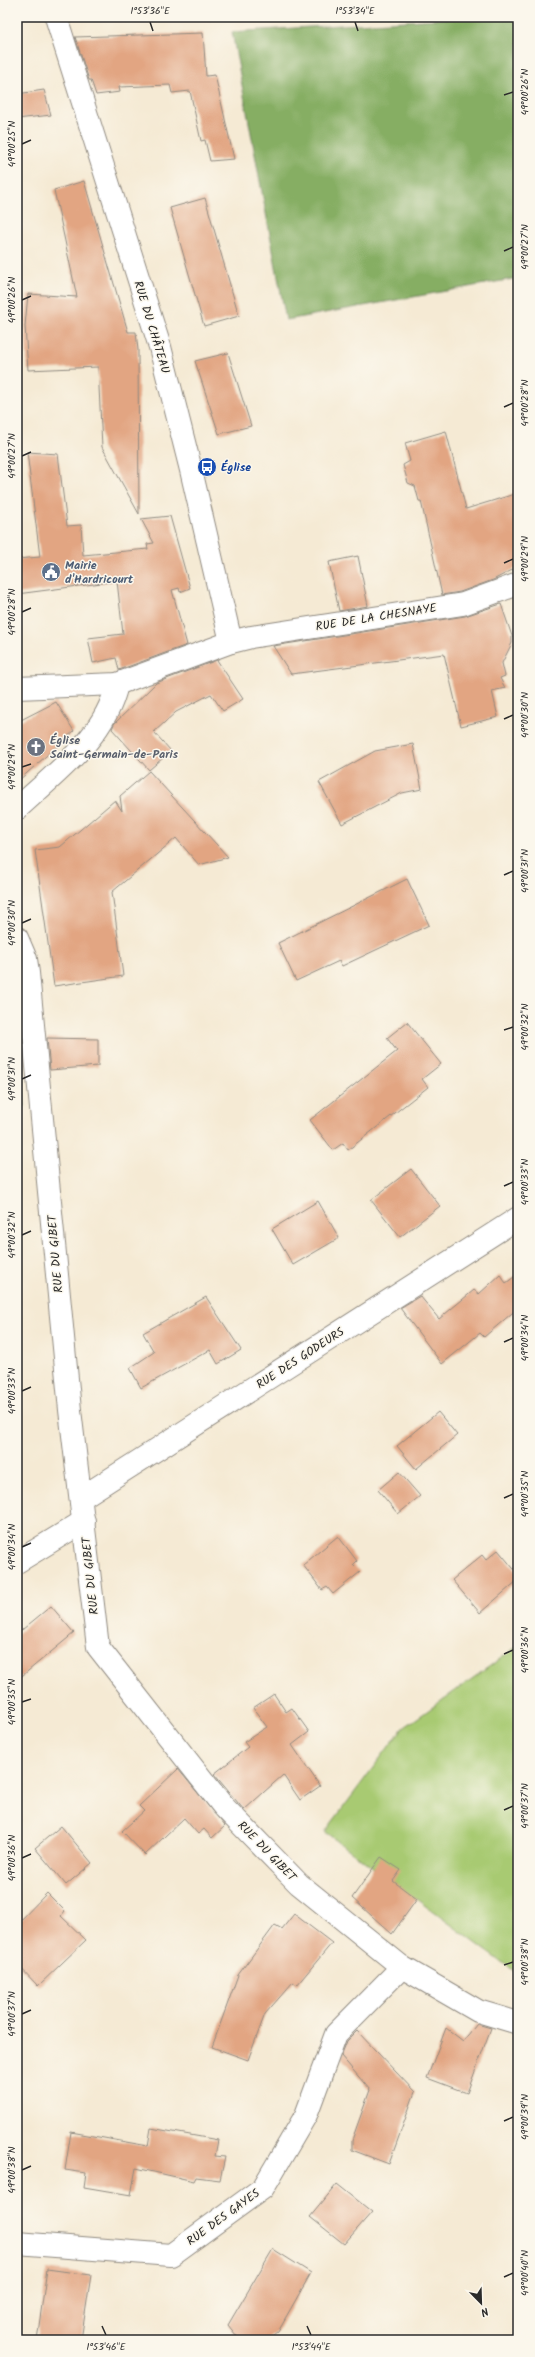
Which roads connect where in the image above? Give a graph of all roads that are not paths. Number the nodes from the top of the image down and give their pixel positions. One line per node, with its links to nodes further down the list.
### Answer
1 (56, 17): 3 (street, RUE DU CHÂTEAU)
2 (518, 584): 3 (street, RUE DE LA CHESNAYE)
3 (231, 642): 4 (street, RUE DE LA CHESNAYE)
4 (117, 684): 5 (street, RUE DE LA CHESNAYE); 6 (street)
5 (17, 688)
6 (17, 809)
7 (17, 938): 9 (street, RUE DU GIBET)
8 (518, 1218): 9 (street, RUE DES GODEURS)
9 (82, 1498): 10 (street, RUE DU GIBET)
10 (84, 1521): 11 (street); 12 (street, RUE DU GIBET)
11 (17, 1562)
12 (402, 1967): 13 (street, RUE DU GIBET); 14 (street, RUE DES GAYES)
13 (518, 2022)
14 (17, 2243)

